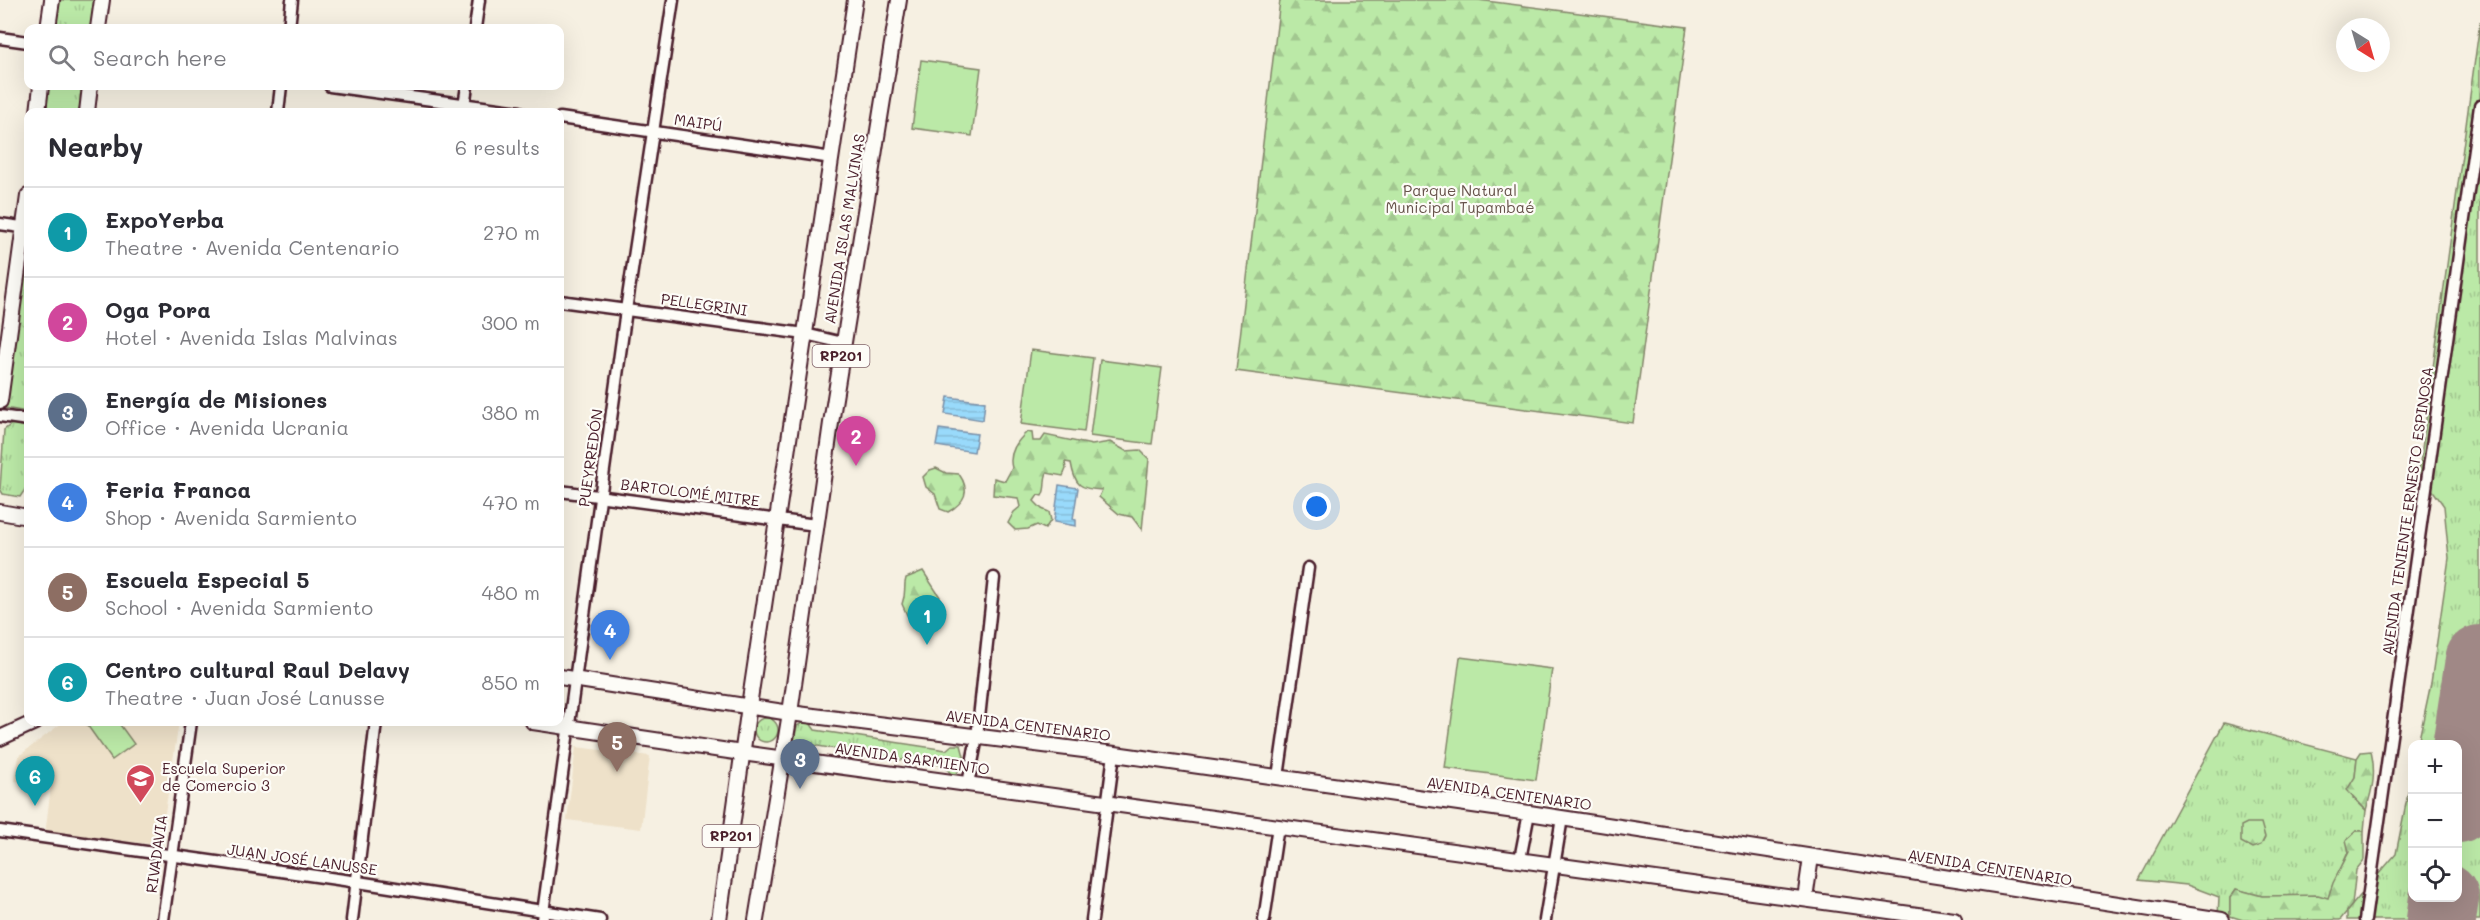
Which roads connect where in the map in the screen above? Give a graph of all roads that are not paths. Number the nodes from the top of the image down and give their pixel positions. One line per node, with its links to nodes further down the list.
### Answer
1 (52, 0): 8 (main road)
2 (102, 0): 9 (main road)
3 (292, 0): 10 (street)
4 (479, 0): 11 (street)
5 (673, 0): 26 (street, PUEYRREDÓN)
6 (855, 0): 27 (main road, AVENIDA ISLAS MALVINAS / RP201)
7 (899, 0): 34 (main road, AVENIDA ISLAS MALVINAS / RP201)
8 (49, 24)
9 (99, 24)
10 (289, 24)
11 (476, 24)
12 (0, 38): 13 (street)
13 (24, 41)
14 (41, 90): 20 (main road)
15 (90, 90): 21 (main road)
16 (281, 90): 22 (street)
17 (353, 90): 23 (street)
18 (466, 90): 24 (street)
19 (2480, 106): 85 (street, AVENIDA TENIENTE ERNESTO ESPINOSA)
20 (38, 108)
21 (87, 108)
22 (278, 108)
23 (458, 108)
24 (464, 108)
25 (564, 119): 26 (street, MAIPÚ)
26 (654, 132): 27 (street, MAIPÚ); 32 (street, PUEYRREDÓN)
27 (832, 158): 33 (main road, AVENIDA ISLAS MALVINAS / RP201)
28 (0, 224): 29 (street)
29 (24, 228)
30 (24, 247): 35 (main road)
31 (564, 302): 32 (street, PELLEGRINI)
32 (626, 310): 33 (street, PELLEGRINI); 39 (street, PUEYRREDÓN)
33 (805, 334): 34 (street, PELLEGRINI); 42 (main road, AVENIDA ISLAS MALVINAS / RP201)
34 (843, 343): 43 (main road, AVENIDA ISLAS MALVINAS / RP201)
35 (0, 401)
36 (0, 416): 37 (street)
37 (24, 419)
38 (564, 491): 39 (street, BARTOLOMÉ MITRE)
39 (601, 496): 42 (street, BARTOLOMÉ MITRE); 47 (street, PUEYRREDÓN)
40 (0, 512): 41 (main road)
41 (24, 516)
42 (778, 519): 43 (street, BARTOLOMÉ MITRE); 48 (main road, AVENIDA ISLAS MALVINAS / RP201)
43 (816, 525): 49 (main road, AVENIDA ISLAS MALVINAS / RP201)
44 (1308, 568): 60 (street)
45 (994, 578): 55 (street)
46 (564, 678): 47 (main road)
47 (574, 679): 48 (main road); 54 (street, PUEYRREDÓN)
48 (748, 706): 49 (main road); 57 (main road, RP201)
49 (790, 713): 55 (main road, AVENIDA CENTENARIO); 59 (main road, RP201)
50 (26, 726): 56 (main road)
51 (189, 726): 68 (street, RIVADAVIA)
52 (376, 726): 71 (street)
53 (563, 726): 54 (main road, AVENIDA SARMIENTO)
54 (570, 727): 57 (main road, AVENIDA SARMIENTO); 73 (street, PUEYRREDÓN)
55 (977, 736): 58 (main road, AVENIDA CENTENARIO); 61 (street)
56 (0, 738)
57 (742, 753): 59 (main road, AVENIDA SARMIENTO); 78 (main road, RP201)
58 (1114, 754): 60 (main road, AVENIDA CENTENARIO); 62 (street)
59 (782, 757): 61 (main road, AVENIDA SARMIENTO); 79 (main road, RP201)
60 (1278, 777): 63 (main road, AVENIDA CENTENARIO)
61 (968, 784): 62 (main road, AVENIDA SARMIENTO)
62 (1108, 802): 65 (main road); 80 (street)
63 (1529, 813): 64 (main road, AVENIDA CENTENARIO); 69 (street)
64 (1562, 818): 67 (main road, AVENIDA CENTENARIO); 70 (street)
65 (1278, 826): 69 (main road); 81 (street)
66 (0, 831): 68 (street, JUAN JOSÉ LANUSSE)
67 (1811, 857): 72 (main road); 74 (main road, AVENIDA CENTENARIO)
68 (172, 858): 71 (street, JUAN JOSÉ LANUSSE); 75 (street, RIVADAVIA)
69 (1520, 859): 70 (main road)
70 (1555, 864): 72 (main road); 82 (street)
71 (358, 882): 73 (street, JUAN JOSÉ LANUSSE); 76 (street)
72 (1804, 899): 83 (main road)
73 (543, 916): 77 (street, JUAN JOSÉ LANUSSE)
74 (2176, 916): 84 (main road, AVENIDA CENTENARIO)
75 (163, 920)
76 (352, 920)
77 (600, 920)
78 (719, 920)
79 (756, 920)
80 (1092, 920)
81 (1264, 920)
82 (1545, 920)
83 (1954, 920)
84 (2222, 920)
85 (2365, 920)

